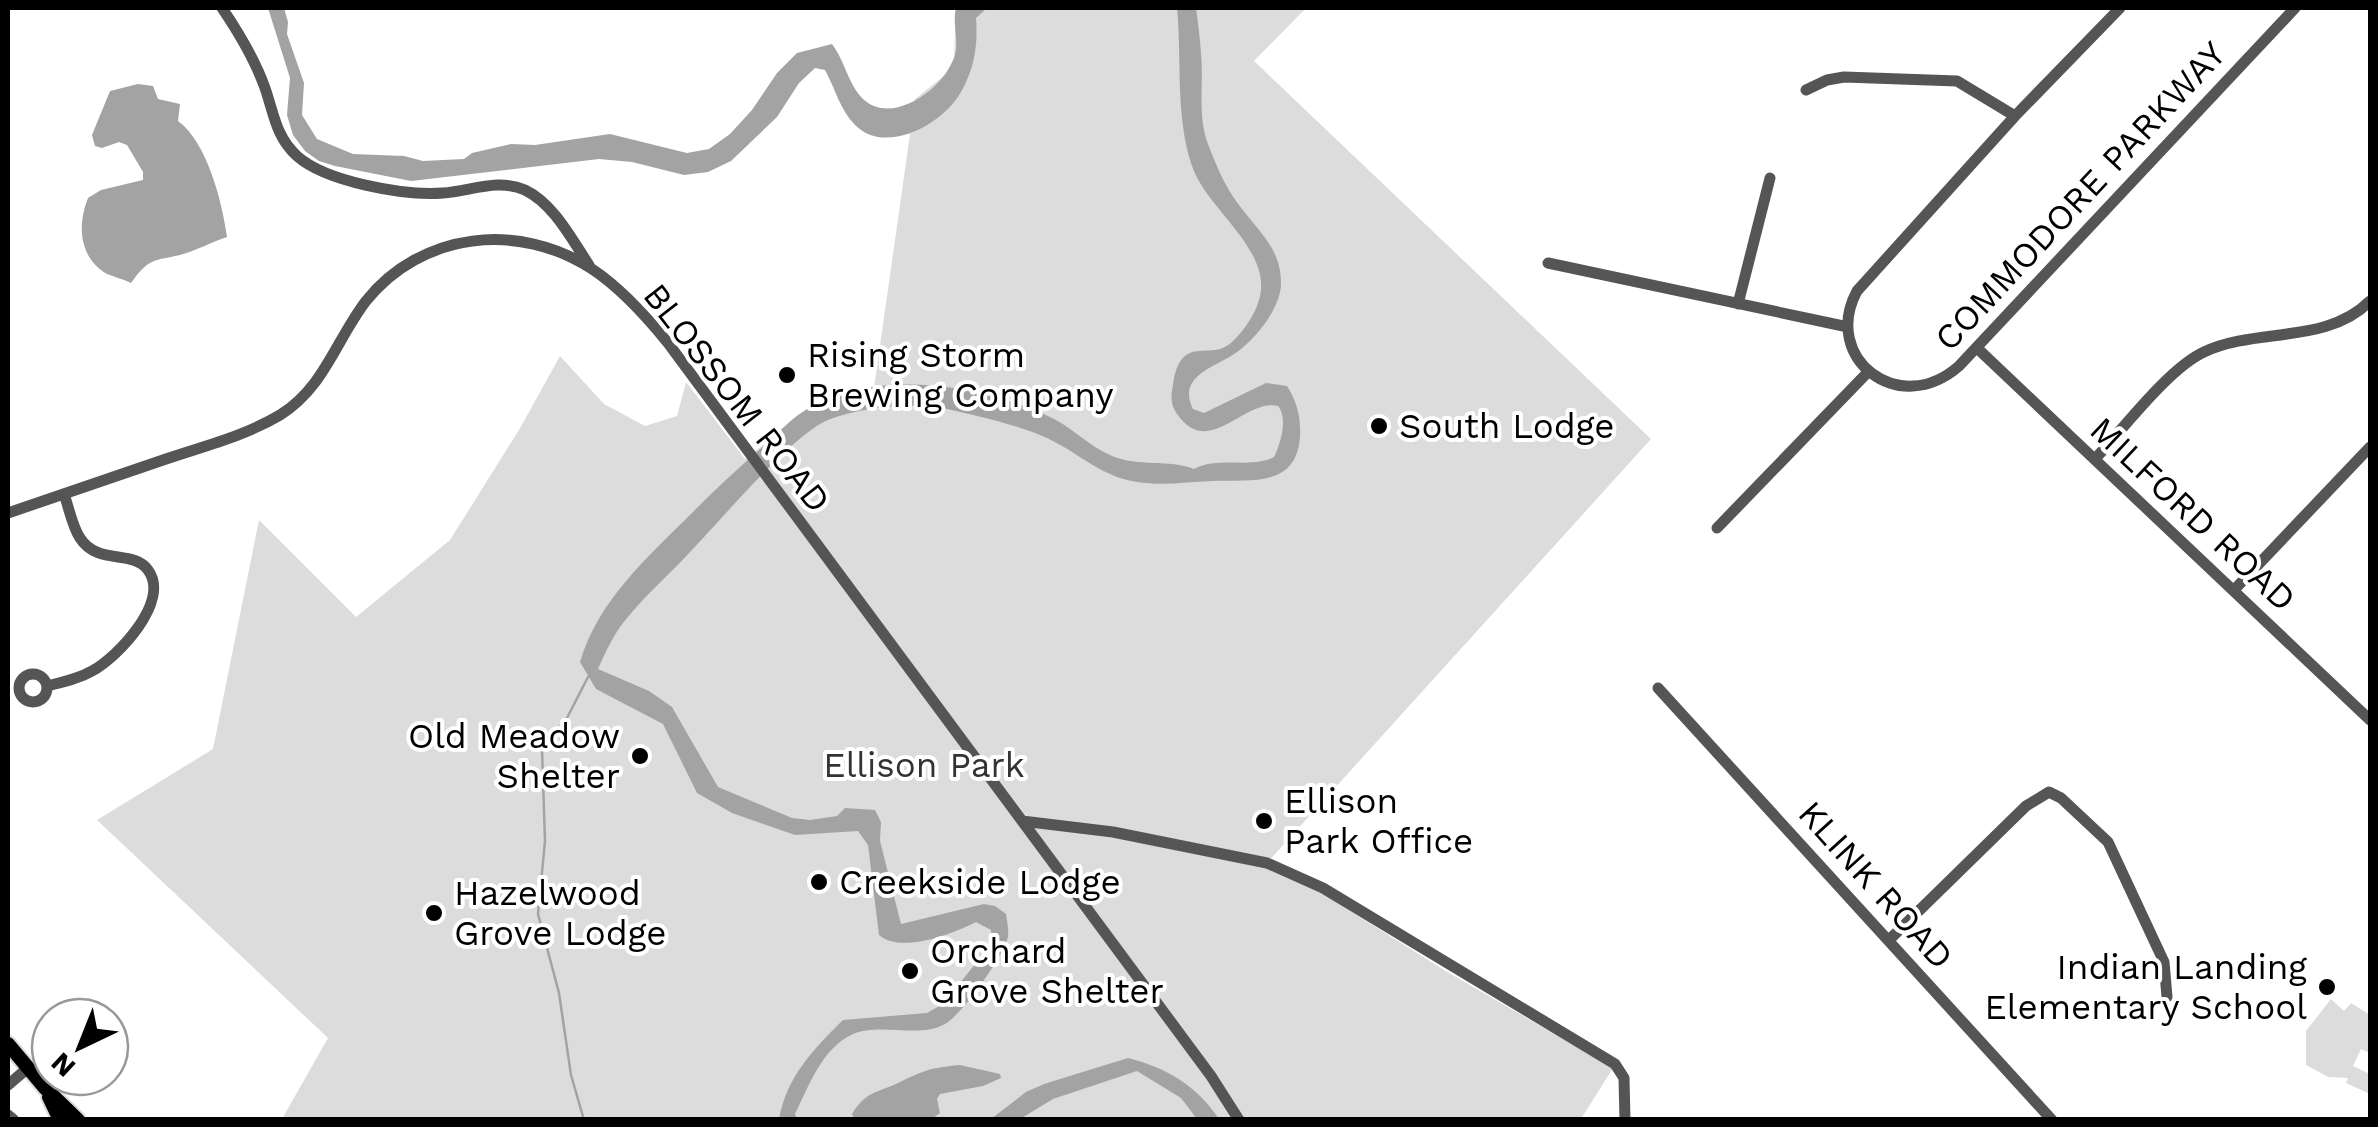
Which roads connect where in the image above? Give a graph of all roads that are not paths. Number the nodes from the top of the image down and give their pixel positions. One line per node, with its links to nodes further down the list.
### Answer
1 (222, 8): 8 (street)
2 (2120, 8): 5 (street)
3 (2296, 8): 12 (street, COMMODORE PARKWAY)
4 (1806, 90): 5 (street)
5 (2015, 116): 11 (street)
6 (1770, 178): 10 (street)
7 (1548, 264): 10 (street)
8 (592, 268): 16 (street, BLOSSOM ROAD); 23 (street, BLOSSOM ROAD)
9 (2370, 301): 15 (street)
10 (1738, 304): 11 (street)
11 (1848, 327): 13 (street)
12 (1977, 348): 13 (street, COMMODORE PARKWAY); 15 (street, MILFORD ROAD)
13 (1869, 371): 18 (street)
14 (2370, 446): 19 (street)
15 (2095, 459): 19 (street, MILFORD ROAD)
16 (64, 494): 17 (street, BLOSSOM ROAD); 20 (street)
17 (8, 513)
18 (1717, 528)
19 (2234, 590): 22 (street, MILFORD ROAD)
20 (47, 686)
21 (1658, 688): 24 (street, KLINK ROAD)
22 (2370, 720)
23 (1022, 821): 35 (street, BLOSSOM ROAD); 36 (street)
24 (1889, 940): 25 (street); 37 (street, KLINK ROAD)
25 (2167, 997)
26 (8, 1044): 27 (main road)
27 (29, 1067): 28 (street)
28 (8, 1085)
29 (49, 1097): 33 (main road)
30 (54, 1097): 34 (main road)
31 (8, 1114): 32 (street)
32 (14, 1120)
33 (60, 1120)
34 (78, 1120)
35 (1239, 1120)
36 (1625, 1120)
37 (2052, 1120)

